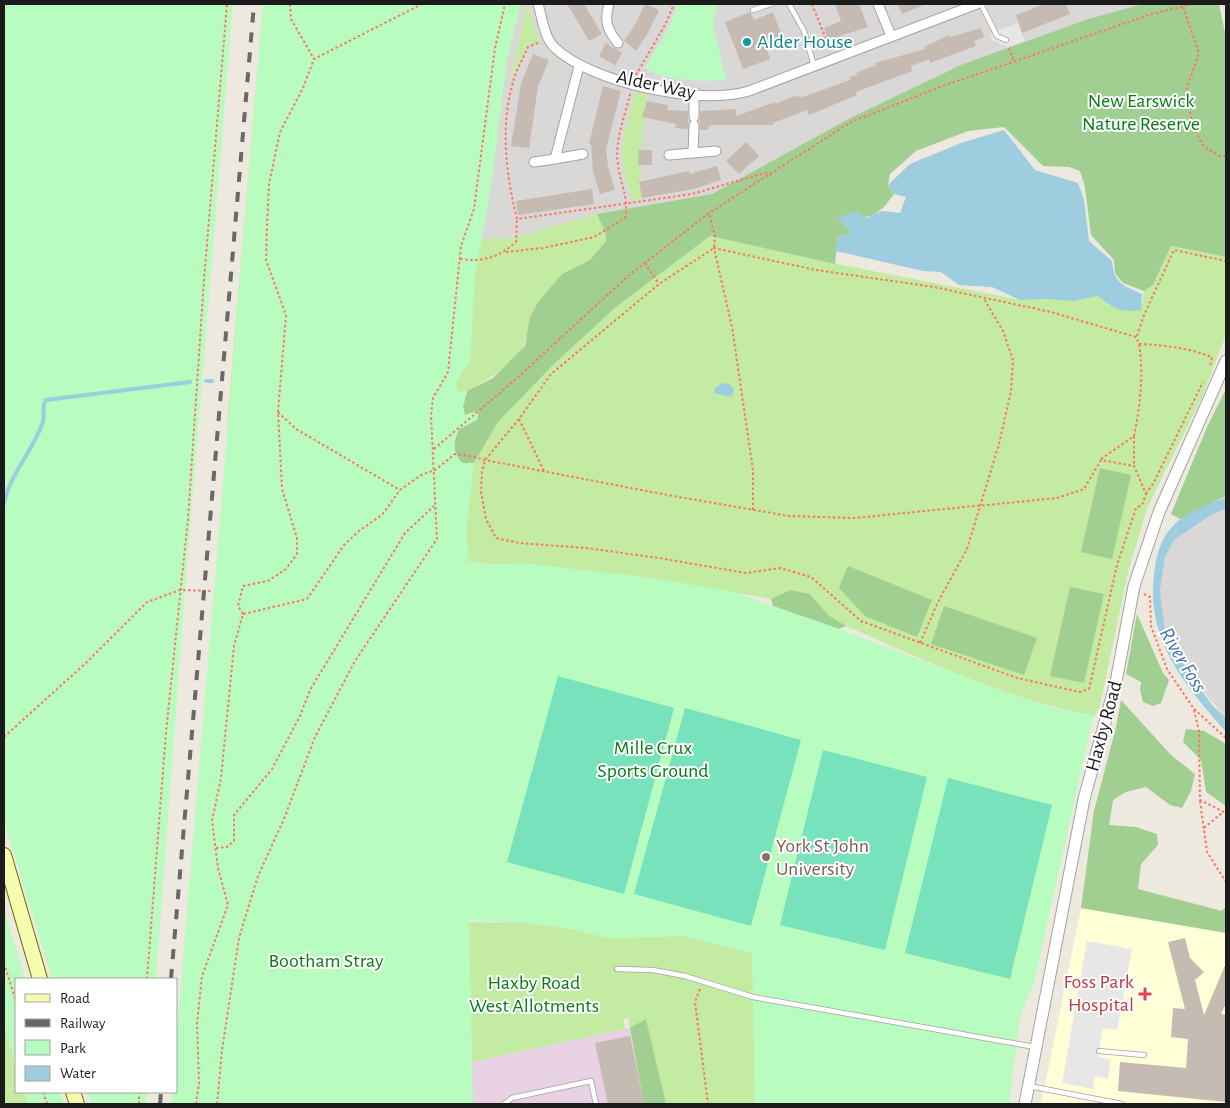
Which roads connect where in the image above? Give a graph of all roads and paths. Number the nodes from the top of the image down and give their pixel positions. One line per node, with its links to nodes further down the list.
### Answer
1 (228, 4): 66 (path)
2 (290, 4): 22 (path)
3 (422, 4): 22 (path)
4 (505, 4): 42 (path)
5 (538, 4): 25 (street, Alder Way)
6 (609, 4): 21 (street)
7 (674, 4): 27 (path)
8 (771, 4): 17 (lane)
9 (789, 4): 26 (lane)
10 (812, 4): 23 (path)
11 (878, 4): 19 (street)
12 (977, 4): 19 (street, Alder Way)
13 (981, 4): 20 (lane)
14 (1190, 4): 16 (path)
15 (1226, 4): 18 (path)
16 (1183, 7): 24 (path); 33 (path)
17 (753, 10)
18 (1226, 10)
19 (891, 36): 23 (street, Alder Way)
20 (1006, 40): 24 (path)
21 (618, 43)
22 (314, 59): 52 (path)
23 (833, 59): 26 (street, Alder Way)
24 (1014, 62): 36 (path)
25 (579, 66): 27 (street, Alder Way); 34 (street)
26 (814, 66): 28 (street, Alder Way)
27 (633, 83): 28 (street, Alder Way); 37 (path)
28 (694, 96): 30 (street)
29 (716, 151): 30 (street)
30 (693, 153): 32 (street)
31 (583, 154): 34 (street)
32 (670, 155)
33 (1226, 156)
34 (555, 159): 35 (street)
35 (534, 162)
36 (770, 175): 37 (path); 38 (path)
37 (628, 204): 41 (path)
38 (710, 213): 40 (path); 44 (path)
39 (517, 218): 41 (path)
40 (714, 248): 45 (path); 46 (path); 65 (path)
41 (506, 252): 42 (path)
42 (460, 259): 55 (path)
43 (1226, 261): 47 (path)
44 (645, 262): 45 (path); 55 (path)
45 (659, 284): 53 (path)
46 (983, 298): 47 (path); 64 (path)
47 (1136, 337): 48 (path)
48 (1139, 344): 50 (path); 54 (path)
49 (1226, 361): 86 (street, Haxby Road)
50 (1209, 369)
51 (1205, 377): 62 (path)
52 (278, 412): 61 (path); 69 (path)
53 (519, 419): 56 (path); 60 (path)
54 (1134, 436): 57 (path); 58 (path)
55 (434, 449): 59 (path)
56 (485, 460): 59 (path); 60 (path); 70 (path)
57 (1101, 460): 58 (path); 64 (path)
58 (1134, 466): 62 (path)
59 (435, 470): 61 (path); 63 (path)
60 (544, 471): 65 (path)
61 (400, 490): 69 (path)
62 (1146, 494): 70 (path)
63 (435, 505): 77 (path); 91 (path)
64 (980, 506): 65 (path); 70 (path)
65 (752, 510)
66 (180, 590): 67 (path); 72 (path); 83 (path)
67 (213, 591)
68 (1145, 595): 71 (path)
69 (243, 614): 77 (path)
70 (920, 643)
71 (1194, 709): 73 (path); 74 (path)
72 (4, 737)
73 (1226, 738)
74 (1200, 800): 75 (path); 76 (path)
75 (1225, 813): 76 (path)
76 (1204, 828): 79 (path)
77 (216, 848): 90 (path)
78 (4, 855): 82 (main road)
79 (1226, 882)
80 (4, 964): 85 (path)
81 (617, 969): 84 (lane)
82 (40, 978)
83 (147, 978)
84 (705, 982): 86 (lane); 94 (path)
85 (15, 999)
86 (1036, 1048): 89 (street, Haxby Road)
87 (1099, 1051): 88 (lane)
88 (1144, 1055)
89 (1028, 1086): 95 (street, Haxby Road); 96 (lane)
90 (196, 1104)
91 (217, 1104)
92 (504, 1104): 93 (lane)
93 (596, 1104)
94 (708, 1104)
95 (1025, 1104)
96 (1122, 1104)

